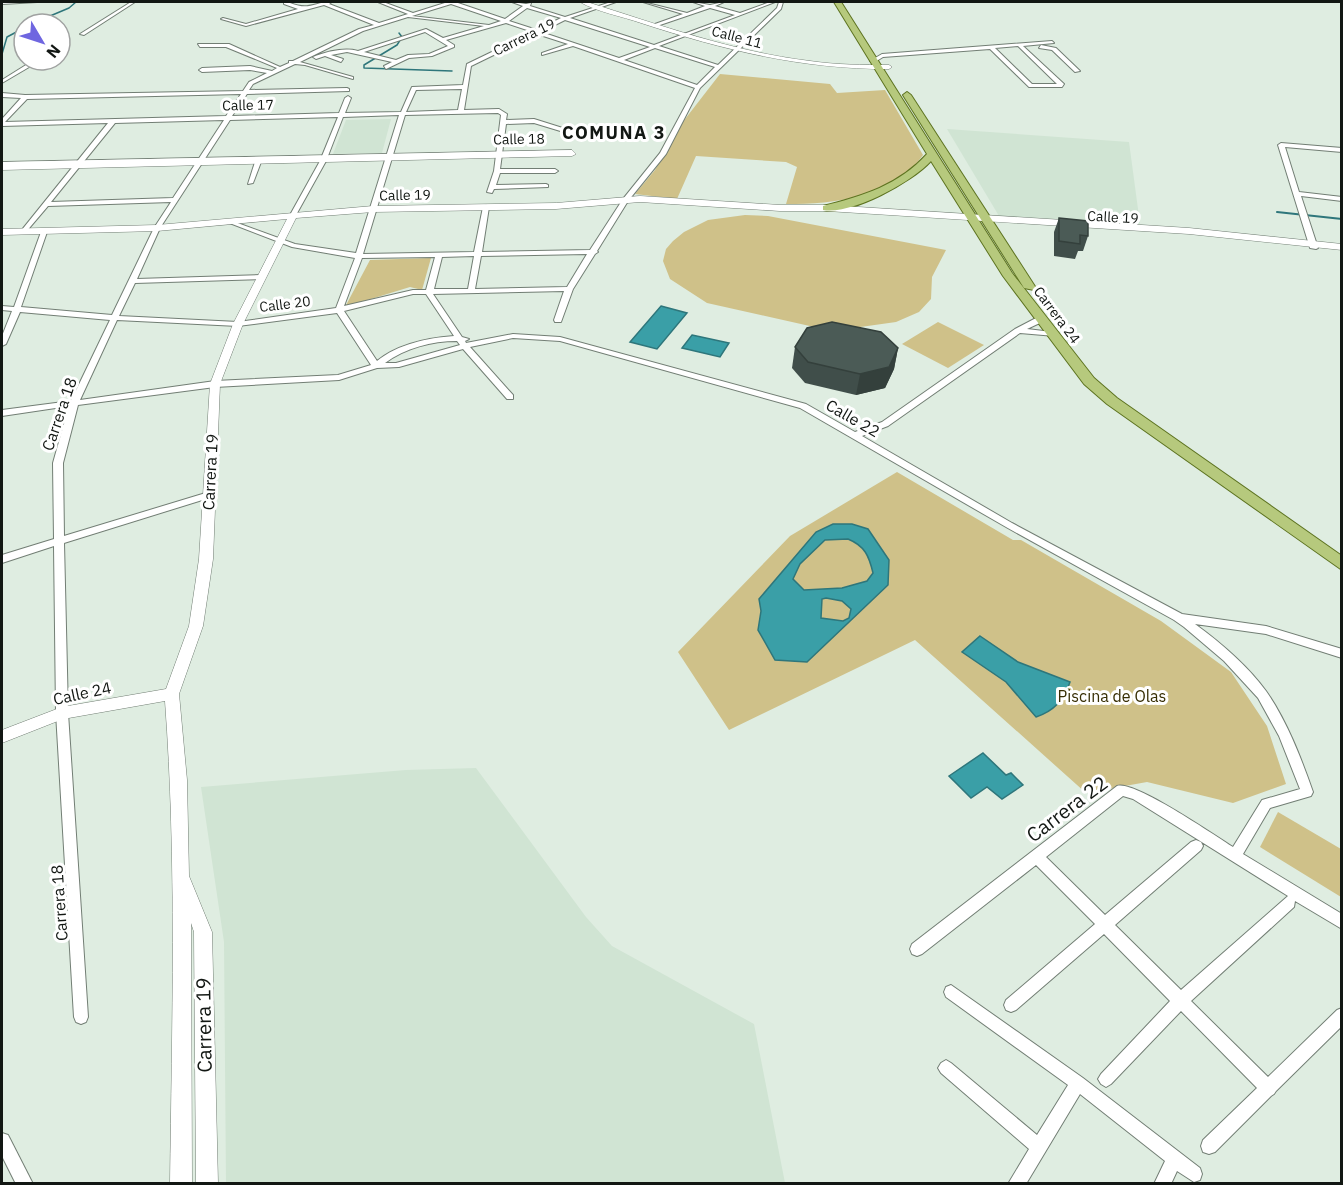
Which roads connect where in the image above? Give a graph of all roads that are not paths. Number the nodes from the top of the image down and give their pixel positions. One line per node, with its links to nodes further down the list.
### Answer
1 (35, 2): 18 (street)
2 (133, 2): 35 (street)
3 (288, 2): 23 (street)
4 (330, 2): 19 (street)
5 (380, 2): 24 (street)
6 (451, 2): 24 (street, Carrera 18); 30 (street)
7 (514, 2): 20 (street)
8 (538, 2): 20 (street)
9 (584, 2): 22 (street, Calle 11)
10 (614, 2): 22 (street, Carrera 19)
11 (645, 2): 25 (street)
12 (695, 2): 21 (street)
13 (722, 2): 21 (street)
14 (773, 2): 26 (street)
15 (781, 2): 44 (street)
16 (837, 2): 52 (main road, Carrera 24)
17 (846, 2): 52 (main road, Carrera 24)
18 (2, 3)
19 (323, 3): 23 (street); 31 (street)
20 (526, 5): 28 (street); 30 (street)
21 (710, 6): 25 (street); 26 (street)
22 (599, 7): 28 (street, Carrera 19); 33 (street, Calle 11)
23 (301, 9): 29 (street)
24 (412, 14): 27 (street, Carrera 18)
25 (688, 14): 33 (street)
26 (738, 14): 36 (street)
27 (404, 16): 31 (street, Carrera 18); 32 (street)
28 (565, 18): 34 (street, Carrera 19); 41 (street)
29 (223, 19)
30 (506, 21): 32 (street); 34 (street)
31 (377, 24): 50 (street, Carrera 18)
32 (493, 25): 37 (street)
33 (657, 25): 36 (street, Calle 11)
34 (535, 31): 39 (street); 62 (street, Carrera 19)
35 (82, 34)
36 (686, 34): 41 (street); 44 (street, Calle 11)
37 (442, 40): 45 (street); 51 (street)
38 (1052, 42): 42 (street)
39 (573, 44): 47 (street); 49 (street)
40 (200, 45): 55 (street)
41 (654, 46): 49 (street); 54 (street)
42 (1021, 46): 43 (street); 43 (street); 56 (street)
43 (991, 47): 52 (street)
44 (736, 51): 52 (street, Calle 11); 54 (street)
45 (360, 52): 46 (street); 51 (street)
46 (322, 54): 48 (street); 50 (street)
47 (544, 54)
48 (341, 60)
49 (619, 60): 63 (street)
50 (291, 62): 55 (street, Carrera 18); 60 (street)
51 (397, 62): 53 (street)
52 (880, 63): 79 (main road, Carrera 24); 101 (main road, Carrera 24)
53 (386, 67)
54 (719, 67): 63 (street)
55 (278, 68): 58 (street, Carrera 18)
56 (1077, 70)
57 (18, 72): 61 (street)
58 (270, 72): 59 (street, Carrera 18); 59 (street)
59 (262, 75): 65 (street, Carrera 18)
60 (351, 78)
61 (2, 82)
62 (464, 87): 69 (street); 70 (street)
63 (698, 87): 93 (street)
64 (347, 90): 65 (street)
65 (243, 93): 67 (street); 72 (street, Carrera 18)
66 (2, 97): 67 (street)
67 (25, 98): 75 (street)
68 (348, 98): 71 (street, Carrera 19)
69 (403, 112): 70 (street, Calle 17); 71 (street, Calle 17); 80 (street)
70 (461, 112): 74 (street, Calle 17)
71 (342, 115): 72 (street, Calle 17); 81 (street, Carrera 19)
72 (226, 118): 73 (street, Calle 17); 82 (street, Carrera 18)
73 (113, 121): 75 (street, Calle 17); 84 (street)
74 (503, 122): 76 (street); 78 (street)
75 (2, 123)
76 (567, 131)
77 (1341, 150): 90 (street)
78 (500, 154): 78 (street, Calle 18); 80 (street, Calle 18); 86 (street)
79 (931, 155): 96 (main road); 101 (main road, Carrera 24)
80 (388, 156): 81 (street, Calle 18); 97 (street)
81 (323, 159): 82 (street, Calle 18); 83 (street, Calle 18); 99 (street, Carrera 19)
82 (198, 161): 83 (street, Calle 18); 84 (street, Calle 18); 92 (street, Carrera 18)
83 (258, 162): 88 (street)
84 (78, 164): 85 (street, Calle 18); 94 (street)
85 (2, 166)
86 (497, 171): 87 (street); 89 (street)
87 (555, 171)
88 (250, 183)
89 (546, 186)
90 (1298, 194): 91 (street); 108 (street)
91 (1341, 199)
92 (173, 200): 94 (street); 103 (street, Carrera 18)
93 (625, 200): 95 (street, Calle 19); 98 (street, Calle 19); 110 (street)
94 (46, 204): 105 (street)
95 (486, 207): 97 (street, Calle 19); 111 (street)
96 (827, 208): 98 (street, Calle 19); 100 (street, Calle 19)
97 (373, 209): 99 (street, Calle 19); 112 (street)
98 (810, 209): 100 (street, Calle 19)
99 (293, 214): 102 (street, Calle 19); 107 (street, Carrera 19)
100 (907, 215): 101 (street, Calle 19)
101 (980, 219): 108 (street, Calle 19); 123 (main road, Carrera 24); 138 (main road, Carrera 24)
102 (230, 222): 103 (street, Calle 19); 107 (street)
103 (157, 228): 106 (street, Calle 19); 115 (street, Carrera 18)
104 (2, 232): 105 (street, Calle 19)
105 (23, 232): 106 (street, Calle 19)
106 (44, 232): 120 (street)
107 (279, 241): 112 (street); 114 (street, Carrera 19)
108 (1314, 246): 109 (street, Calle 19)
109 (1341, 249)
110 (594, 252): 111 (street); 116 (street)
111 (475, 254): 113 (street); 117 (street)
112 (359, 256): 113 (street); 121 (street)
113 (439, 256): 118 (street)
114 (261, 277): 115 (street); 125 (street, Carrera 19)
115 (132, 281): 122 (street, Carrera 18)
116 (569, 289): 117 (street, Calle 20); 124 (street)
117 (471, 291): 118 (street, Calle 20)
118 (429, 293): 121 (street, Calle 20); 128 (street)
119 (2, 308): 120 (street, Calle 20)
120 (17, 309): 122 (street, Calle 20); 129 (street)
121 (339, 310): 125 (street, Calle 20); 130 (street)
122 (115, 318): 125 (street, Calle 20); 133 (street, Carrera 18)
123 (1041, 319): 126 (street); 127 (main road, Carrera 24)
124 (558, 320)
125 (238, 324): 131 (street, Carrera 19)
126 (1018, 331): 127 (street); 135 (street)
127 (1052, 334): 140 (main road, Carrera 24)
128 (462, 342): 130 (street, Calle 22); 130 (street, Calle 22); 132 (street); 135 (street, Calle 22)
129 (2, 343)
130 (376, 366): 131 (street, Calle 22)
131 (215, 384): 133 (street, Calle 22); 136 (street, Carrera 19)
132 (510, 397)
133 (75, 402): 134 (street, Calle 22); 137 (street, Carrera 18)
134 (2, 413)
135 (856, 435): 141 (street, Calle 22)
136 (209, 495): 137 (street); 143 (street, Carrera 19)
137 (59, 540): 139 (street); 144 (street, Carrera 18)
138 (1341, 552)
139 (2, 559)
140 (1341, 564)
141 (1178, 617): 142 (street); 147 (street)
142 (1341, 654)
143 (172, 694): 144 (street, Calle 24); 149 (street, Carrera 19)
144 (62, 713): 145 (street, Calle 24); 157 (street, Carrera 18)
145 (2, 737)
146 (1196, 846): 152 (street)
147 (1235, 855): 148 (street, Carrera 22); 151 (street, Carrera 22)
148 (1036, 856): 152 (street); 153 (street, Carrera 22)
149 (179, 871): 169 (street, Carrera 19); 170 (street, Carrera 19)
150 (1289, 902): 155 (street)
151 (1341, 921)
152 (1105, 924): 155 (street); 156 (street)
153 (918, 948)
154 (951, 992): 161 (street)
155 (1182, 999): 160 (street); 162 (street)
156 (1011, 1005)
157 (81, 1017)
158 (1340, 1019): 162 (street)
159 (946, 1068): 165 (street)
160 (1106, 1079)
161 (1078, 1083): 165 (street); 166 (street)
162 (1269, 1089): 164 (street)
163 (2, 1141): 168 (street)
164 (1209, 1146)
165 (1039, 1147): 171 (street)
166 (1174, 1159): 167 (street); 172 (street)
167 (1194, 1174)
168 (26, 1184)
169 (181, 1184)
170 (207, 1184)
171 (1016, 1184)
172 (1162, 1184)

